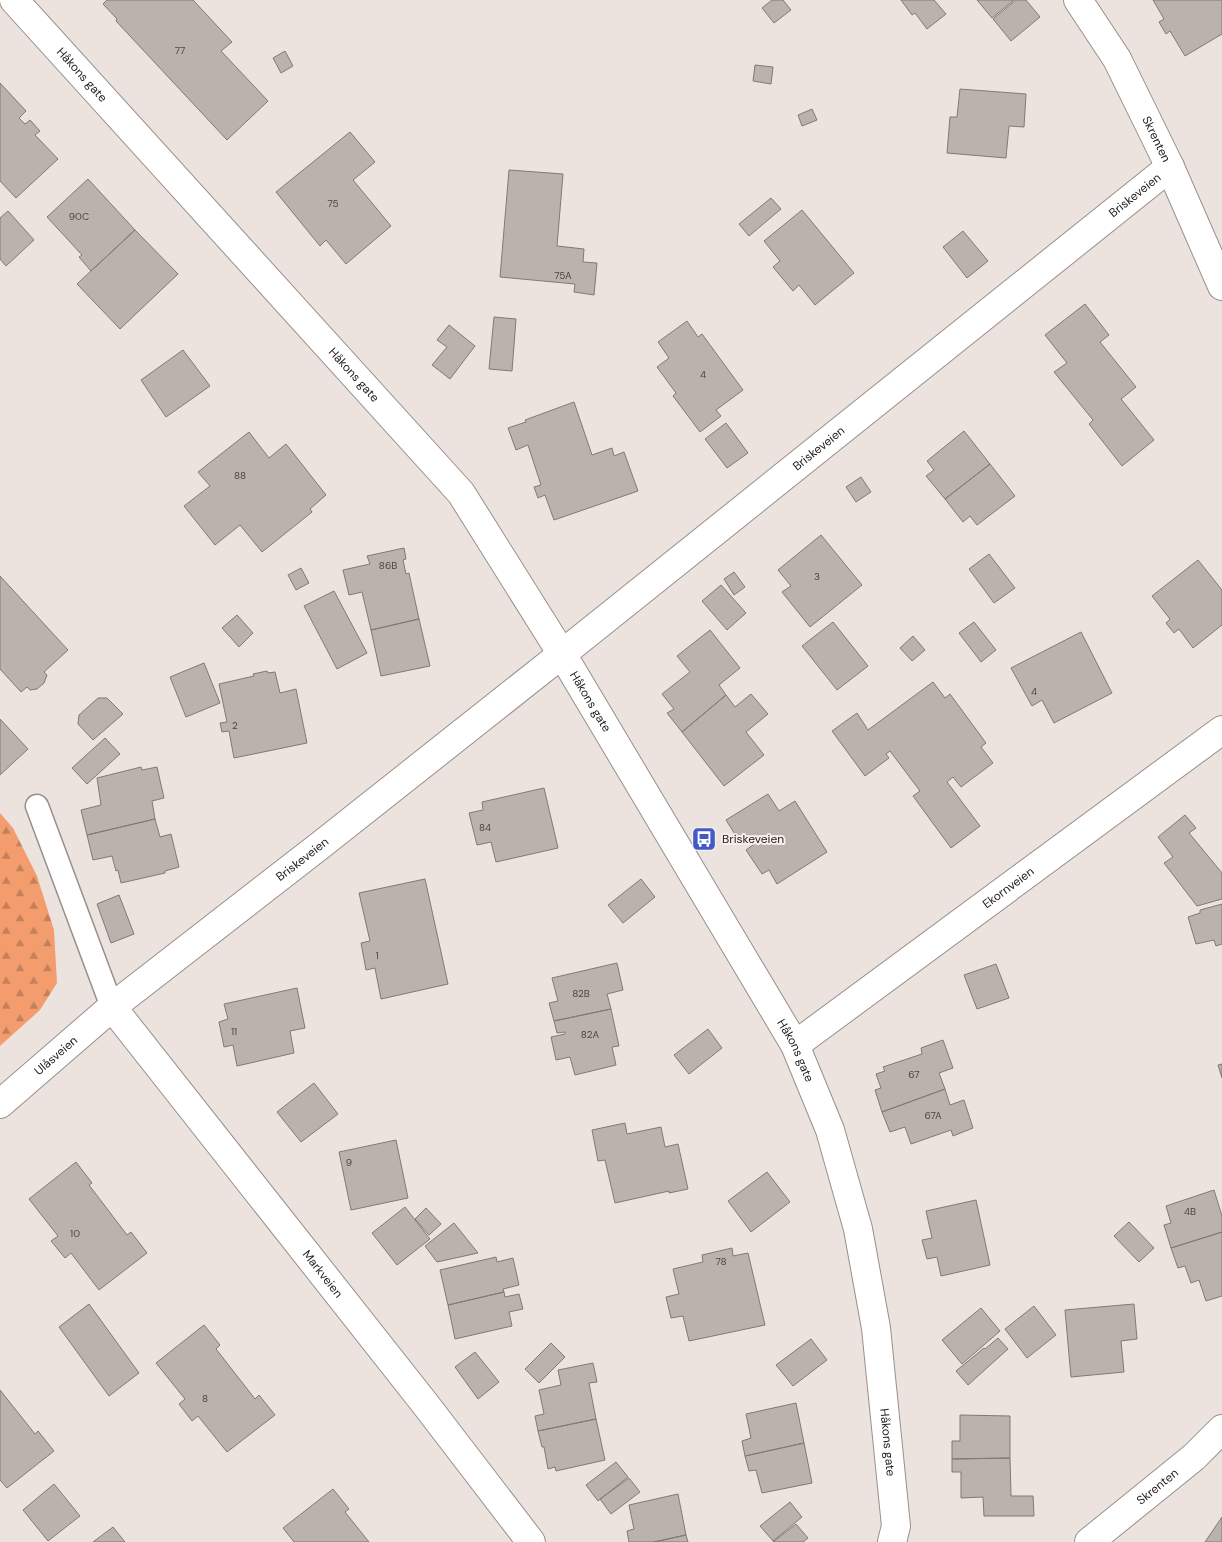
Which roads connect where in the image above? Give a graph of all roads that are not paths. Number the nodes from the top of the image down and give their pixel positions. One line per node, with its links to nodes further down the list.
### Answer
1 (14, 0): 5 (street, Håkons gate)
2 (1078, 0): 3 (street, Skrenten)
3 (1170, 167): 4 (street, Skrenten); 5 (street, Briskeveien)
4 (1222, 286)
5 (562, 654): 8 (street, Briskeveien); 9 (street, Håkons gate)
6 (1222, 730): 9 (street, Ekornveien)
7 (37, 806): 8 (lane)
8 (112, 1007): 10 (street, Ulåsveien); 12 (street, Markveien)
9 (795, 1045): 13 (street, Håkons gate)
10 (0, 1104)
11 (1222, 1429): 14 (street, Skrenten)
12 (531, 1542)
13 (892, 1542)
14 (1090, 1542)

